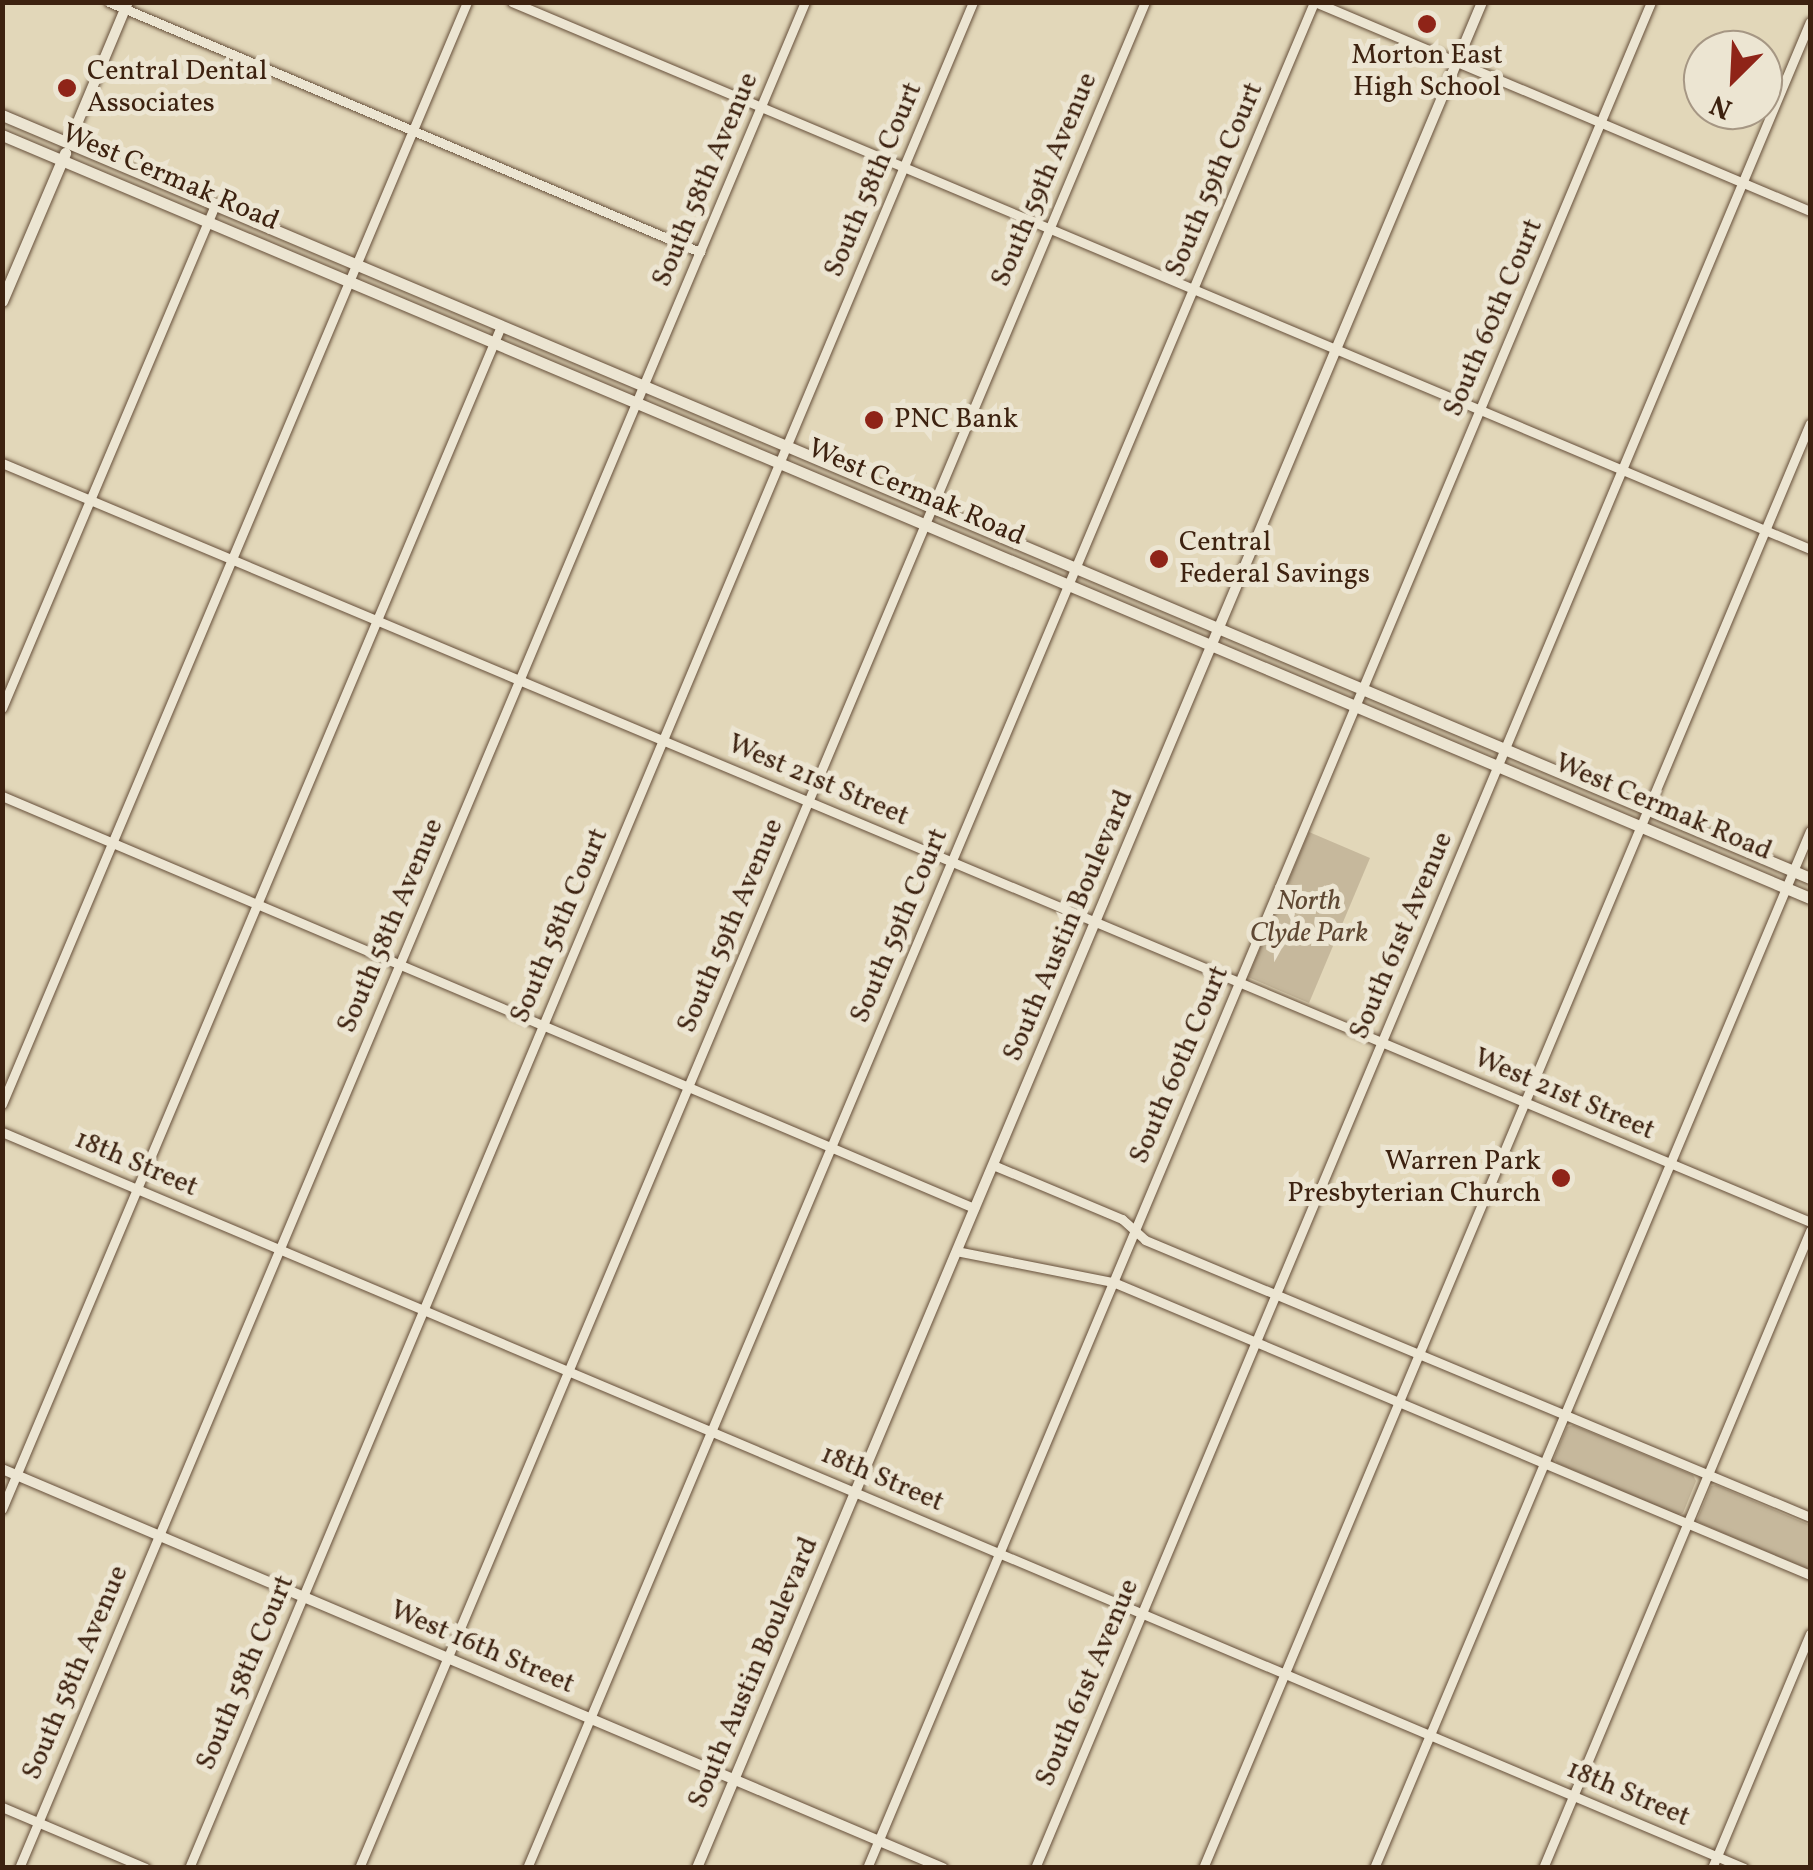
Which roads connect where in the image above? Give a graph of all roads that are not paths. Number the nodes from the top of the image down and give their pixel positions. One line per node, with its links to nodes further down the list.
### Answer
1 (109, 2): 10 (street)
2 (466, 2): 16 (street)
3 (512, 2): 13 (street)
4 (805, 2): 13 (street, South 58th Avenue)
5 (974, 2): 20 (street, South 58th Court)
6 (1144, 2): 25 (street, South 59th Avenue)
7 (1314, 2): 12 (street); 30 (street, South 59th Court)
8 (1482, 2): 12 (street, South Austin Boulevard)
9 (1651, 2): 15 (street, South 60th Court)
10 (127, 6): 16 (street); 18 (street)
11 (1810, 22): 21 (street, South 61st Avenue)
12 (1456, 62): 15 (street); 34 (street, South Austin Boulevard)
13 (761, 108): 20 (street); 26 (street, South 58th Avenue)
14 (2, 115): 18 (main road, West Cermak Road)
15 (1600, 123): 21 (street); 37 (street, South 60th Court)
16 (413, 130): 26 (street); 27 (street)
17 (2, 134): 19 (main road, West Cermak Road)
18 (69, 143): 19 (main road); 22 (main road, West Cermak Road)
19 (62, 160): 24 (main road, West Cermak Road); 28 (main road)
20 (904, 168): 25 (street); 39 (street, South 58th Court)
21 (1743, 183): 23 (street); 42 (street, South 61st Avenue)
22 (215, 205): 24 (street); 27 (main road, West Cermak Road)
23 (1810, 212)
24 (208, 221): 29 (main road, West Cermak Road); 43 (street)
25 (1049, 229): 30 (street); 44 (street, South 59th Avenue)
26 (700, 252): 35 (street, South 58th Avenue)
27 (356, 265): 29 (street); 32 (main road, West Cermak Road)
28 (8, 275): 31 (main road)
29 (349, 281): 33 (main road, West Cermak Road); 48 (street)
30 (1193, 290): 34 (street); 49 (street, South 59th Court)
31 (2, 301)
32 (501, 326): 33 (street); 35 (main road, West Cermak Road)
33 (494, 342): 36 (main road, West Cermak Road); 51 (street)
34 (1336, 350): 37 (street); 52 (street, South Austin Boulevard)
35 (644, 386): 36 (street, South 58th Avenue); 39 (main road, West Cermak Road)
36 (636, 402): 40 (main road, West Cermak Road); 54 (street, South 58th Avenue)
37 (1480, 411): 42 (street); 55 (street, South 60th Court)
38 (1810, 423): 46 (street)
39 (786, 446): 40 (street, South 58th Court); 44 (main road, West Cermak Road)
40 (780, 462): 45 (main road, West Cermak Road); 58 (street, South 58th Court)
41 (2, 463): 43 (street, West 21st Street)
42 (1622, 470): 46 (street); 59 (street, South 61st Avenue)
43 (91, 500): 48 (street, West 21st Street); 57 (street)
44 (932, 508): 45 (street, South 59th Avenue); 49 (main road, West Cermak Road)
45 (925, 524): 50 (main road, West Cermak Road); 62 (street, South 59th Avenue)
46 (1766, 530): 47 (street); 63 (street)
47 (1810, 549)
48 (232, 559): 51 (street, West 21st Street); 66 (street)
49 (1075, 568): 50 (street, South 59th Court); 52 (main road, West Cermak Road)
50 (1068, 585): 53 (main road, West Cermak Road); 67 (street, South 59th Court)
51 (377, 620): 54 (street, West 21st Street); 72 (street)
52 (1218, 629): 53 (street, South Austin Boulevard); 55 (main road, West Cermak Road)
53 (1212, 645): 56 (main road, West Cermak Road); 73 (street, South Austin Boulevard)
54 (519, 680): 58 (street, West 21st Street); 74 (street, South 58th Avenue)
55 (1362, 689): 56 (street, South 60th Court); 59 (main road, West Cermak Road)
56 (1356, 705): 60 (main road, West Cermak Road); 75 (street, South 60th Court)
57 (2, 708)
58 (663, 740): 62 (street, West 21st Street); 76 (street, South 58th Court)
59 (1505, 749): 60 (street, South 61st Avenue); 63 (main road, West Cermak Road)
60 (1498, 765): 64 (main road, West Cermak Road); 77 (street, South 61st Avenue)
61 (2, 796): 66 (street)
62 (808, 801): 67 (street, West 21st Street); 78 (street, South 59th Avenue)
63 (1648, 810): 64 (street); 68 (main road, West Cermak Road)
64 (1641, 826): 70 (main road, West Cermak Road); 79 (street)
65 (1810, 832): 68 (street)
66 (112, 843): 72 (street); 80 (street)
67 (952, 862): 73 (street, West 21st Street); 82 (street, South 59th Court)
68 (1794, 871): 69 (main road, West Cermak Road); 70 (street)
69 (1810, 878)
70 (1787, 888): 71 (main road, West Cermak Road); 83 (street)
71 (1810, 898)
72 (258, 904): 74 (street); 85 (street)
73 (1095, 922): 75 (street, West 21st Street); 84 (street, South Austin Boulevard)
74 (400, 964): 76 (street); 90 (street, South 58th Avenue)
75 (1239, 982): 77 (street, West 21st Street); 89 (street, South 60th Court)
76 (543, 1025): 78 (street); 94 (street, South 58th Court)
77 (1382, 1042): 79 (street, West 21st Street); 93 (street, South 61st Avenue)
78 (688, 1086): 82 (street); 97 (street, South 59th Avenue)
79 (1525, 1102): 83 (street, West 21st Street); 96 (street)
80 (2, 1104)
81 (2, 1132): 85 (street, 18th Street)
82 (831, 1147): 86 (street); 100 (street, South 59th Court)
83 (1671, 1164): 87 (street, West 21st Street); 99 (street)
84 (993, 1165): 86 (street, South Austin Boulevard); 89 (street)
85 (138, 1189): 90 (street, 18th Street); 104 (street)
86 (974, 1208): 91 (street, South Austin Boulevard)
87 (1810, 1222)
88 (1810, 1231): 103 (street)
89 (1134, 1233): 92 (street, South 60th Court); 93 (street)
90 (280, 1249): 94 (street, 18th Street); 109 (street, South 58th Avenue)
91 (956, 1251): 92 (street); 105 (street, South Austin Boulevard)
92 (1113, 1282): 95 (street); 110 (street, South 60th Court)
93 (1276, 1295): 95 (street, South 61st Avenue); 96 (street)
94 (424, 1310): 97 (street, 18th Street); 112 (street, South 58th Court)
95 (1256, 1342): 98 (street); 113 (street, South 61st Avenue)
96 (1419, 1355): 98 (street); 99 (street)
97 (568, 1371): 100 (street, 18th Street); 115 (street, South 59th Avenue)
98 (1399, 1402): 101 (street); 116 (street)
99 (1565, 1415): 101 (street); 103 (street)
100 (711, 1431): 105 (street, 18th Street); 117 (street, South 59th Court)
101 (1544, 1463): 108 (street); 118 (street)
102 (2, 1469): 104 (street, West 16th Street)
103 (1708, 1474): 107 (street); 108 (street)
104 (16, 1476): 106 (street); 109 (street, West 16th Street)
105 (855, 1492): 110 (street, 18th Street); 119 (street, South Austin Boulevard)
106 (2, 1509)
107 (1810, 1517)
108 (1688, 1523): 111 (street); 120 (street)
109 (158, 1536): 112 (street, West 16th Street); 122 (street, South 58th Avenue)
110 (999, 1553): 113 (street, 18th Street); 123 (street, South 60th Court)
111 (1810, 1575)
112 (303, 1596): 115 (street, West 16th Street); 127 (street, South 58th Court)
113 (1142, 1613): 116 (street, 18th Street); 133 (street, South 61st Avenue)
114 (1810, 1634): 124 (street)
115 (447, 1658): 117 (street, West 16th Street); 128 (street, South 59th Avenue)
116 (1285, 1674): 118 (street, 18th Street); 134 (street)
117 (590, 1718): 119 (street, West 16th Street); 129 (street, South 59th Court)
118 (1430, 1735): 120 (street, 18th Street); 135 (street)
119 (734, 1779): 123 (street, West 16th Street); 130 (street, South Austin Boulevard)
120 (1573, 1795): 124 (street, 18th Street); 136 (street)
121 (2, 1807): 122 (street)
122 (38, 1822): 125 (street, South 58th Avenue); 126 (street)
123 (878, 1840): 131 (street, South 60th Court); 132 (street, West 16th Street)
124 (1717, 1856): 137 (street); 138 (street, 18th Street)
125 (18, 1868)
126 (146, 1868)
127 (189, 1868)
128 (359, 1868)
129 (527, 1868)
130 (697, 1868)
131 (867, 1868)
132 (943, 1868)
133 (1035, 1868)
134 (1204, 1868)
135 (1374, 1868)
136 (1543, 1868)
137 (1712, 1868)
138 (1744, 1868)

